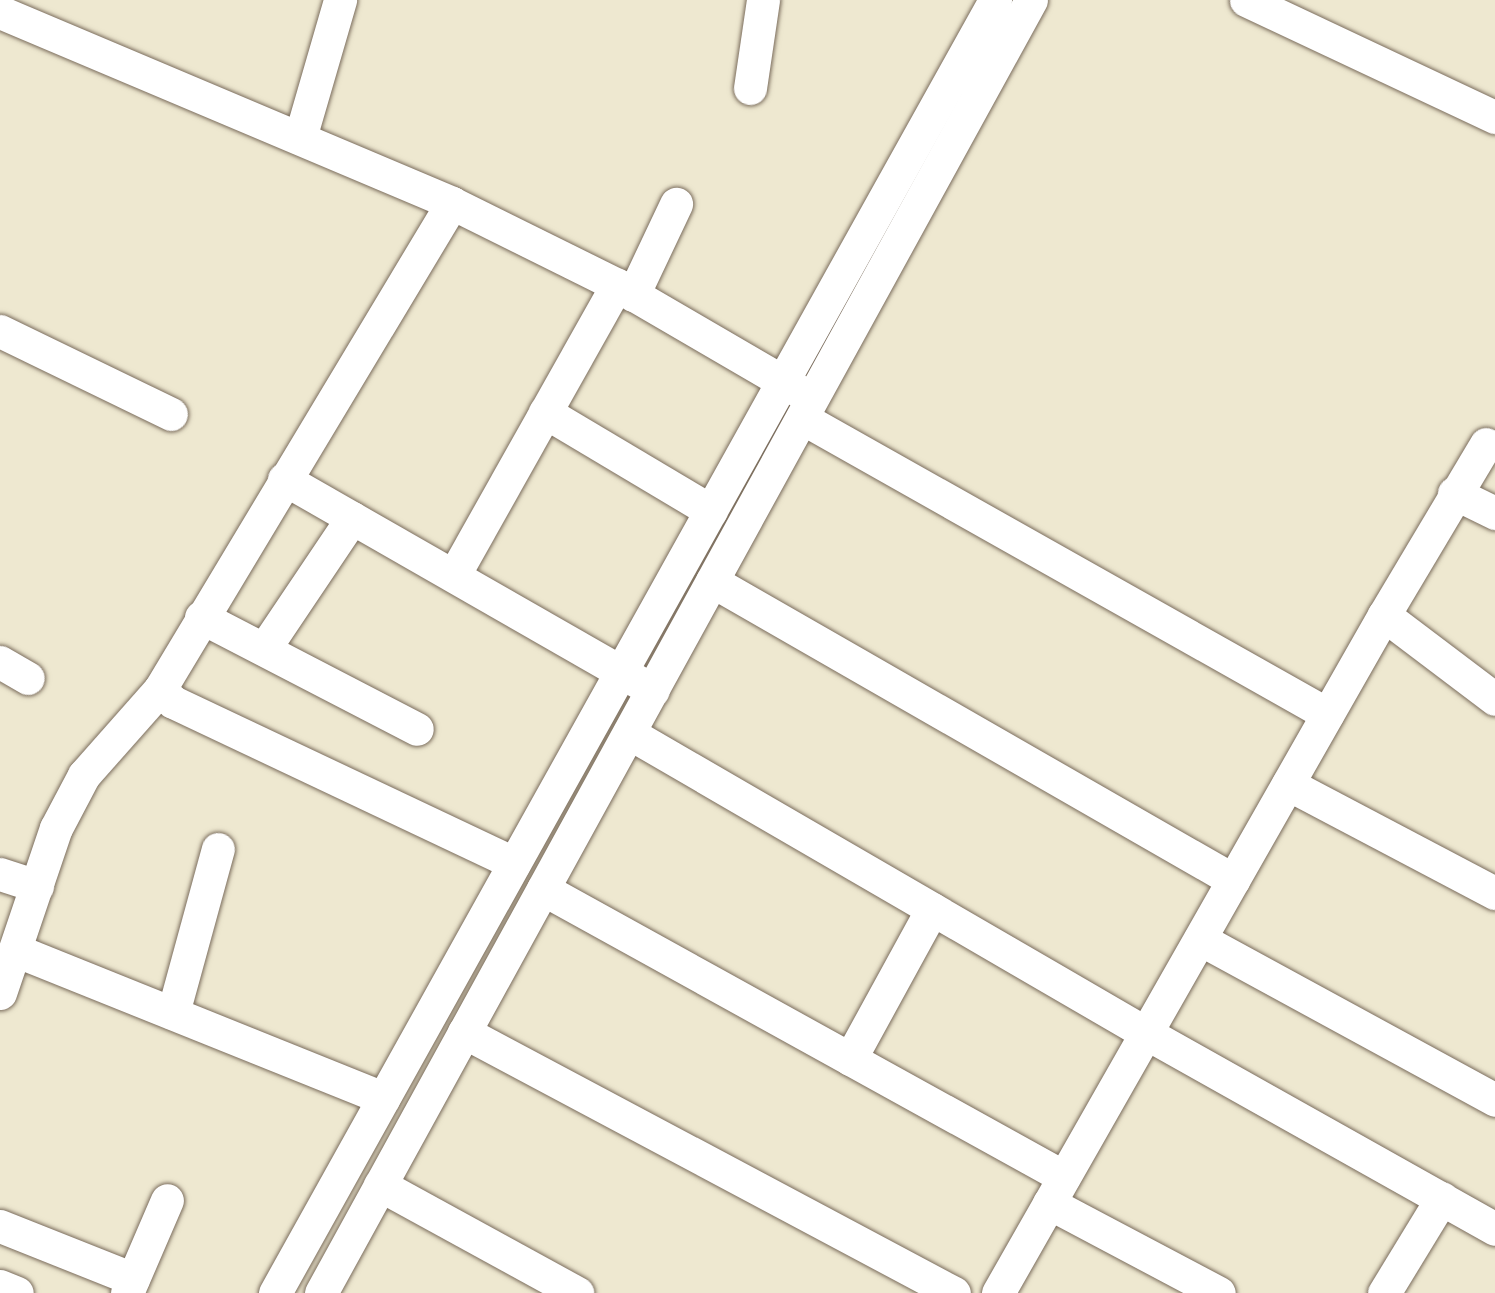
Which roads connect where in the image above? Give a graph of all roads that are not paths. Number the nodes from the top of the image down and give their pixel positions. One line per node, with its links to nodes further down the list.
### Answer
1 (340, 0): 9 (street)
2 (763, 0): 7 (street)
3 (995, 0): 14 (street)
4 (1031, 0): 15 (street)
5 (1246, 0): 8 (street)
6 (0, 12): 9 (street)
7 (750, 88)
8 (1495, 117)
9 (300, 138): 10 (street)
10 (452, 203): 12 (street); 19 (street)
11 (676, 204): 12 (street)
12 (625, 290): 14 (street); 16 (street)
13 (0, 331): 17 (street)
14 (783, 380): 15 (street); 21 (street)
15 (807, 408): 25 (street); 35 (street)
16 (545, 412): 21 (street); 24 (street)
17 (171, 414)
18 (1486, 444): 20 (street)
19 (284, 479): 23 (street); 27 (street)
20 (1454, 493): 22 (street); 26 (street)
21 (711, 511): 30 (street)
22 (1495, 513)
23 (352, 518): 24 (street); 28 (street)
24 (454, 575): 30 (street)
25 (712, 581): 34 (street); 42 (street)
26 (1384, 615): 32 (street); 35 (street)
27 (201, 617): 28 (street); 33 (street)
28 (264, 649): 36 (street)
29 (0, 662): 31 (street)
30 (622, 669): 34 (street); 40 (street)
31 (28, 678)
32 (1490, 683)
33 (160, 689): 40 (street); 43 (street)
34 (652, 690): 37 (street)
35 (1327, 714): 38 (street)
36 (417, 729)
37 (629, 733): 44 (street); 46 (street)
38 (1288, 784): 42 (street); 45 (street)
39 (218, 849): 50 (street)
40 (514, 863): 54 (street)
41 (0, 874): 43 (street)
42 (1233, 880): 47 (street)
43 (37, 886): 48 (street)
44 (543, 889): 51 (street); 53 (street)
45 (1495, 893)
46 (932, 909): 52 (street); 53 (street)
47 (1200, 939): 52 (street); 55 (street)
48 (15, 950): 49 (street); 50 (street)
49 (0, 993)
50 (173, 1013): 54 (street)
51 (464, 1032): 56 (street); 68 (street)
52 (1146, 1033): 57 (street); 58 (street)
53 (850, 1059): 57 (street)
54 (383, 1098): 65 (street)
55 (1495, 1100)
56 (380, 1185): 66 (street); 67 (street)
57 (1057, 1190): 69 (street); 70 (street)
58 (1442, 1198): 60 (street); 71 (street)
59 (167, 1200): 63 (street)
60 (1495, 1229)
61 (1, 1230): 63 (street)
62 (0, 1286): 64 (street)
63 (130, 1286)
64 (17, 1293)
65 (275, 1293)
66 (321, 1293)
67 (577, 1293)
68 (954, 1293)
69 (998, 1293)
70 (1219, 1293)
71 (1384, 1293)

